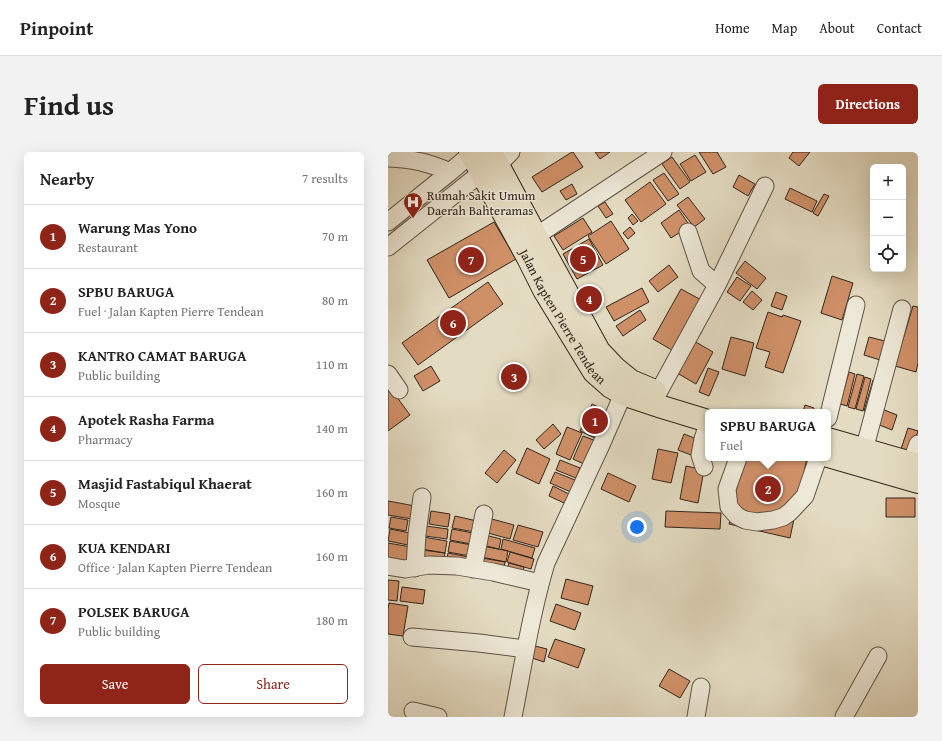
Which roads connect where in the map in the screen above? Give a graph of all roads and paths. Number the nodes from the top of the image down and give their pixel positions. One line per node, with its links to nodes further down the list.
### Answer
1 (663, 152): 8 (street)
2 (388, 158): 4 (street)
3 (486, 158): 4 (street); 8 (highway, Jalan Kapten Pierre Tendean); 9 (street); 16 (highway, Jalan Kapten Pierre Tendean)
4 (450, 172): 6 (street)
5 (765, 186): 10 (street)
6 (388, 222)
7 (688, 232): 10 (street)
8 (536, 236): 15 (highway, Jalan Kapten Pierre Tendean)
9 (388, 247)
10 (717, 285): 15 (street)
11 (856, 305): 18 (street)
12 (902, 310): 22 (street)
13 (388, 374): 14 (street)
14 (399, 390)
15 (658, 392): 17 (highway, Jalan Kapten Pierre Tendean)
16 (623, 394): 19 (highway, Jalan Kapten Pierre Tendean); 33 (street)
17 (712, 409)
18 (830, 409)
19 (705, 420)
20 (705, 433): 27 (street)
21 (831, 440): 22 (highway)
22 (864, 450): 26 (highway)
23 (831, 456): 26 (highway)
24 (737, 461): 25 (street)
25 (817, 461)
26 (916, 463)
27 (704, 467)
28 (422, 497): 31 (street)
29 (484, 514): 32 (street)
30 (388, 566): 31 (street)
31 (415, 568): 32 (street)
32 (473, 569): 33 (street)
33 (540, 583): 35 (street)
34 (412, 637): 35 (street)
35 (526, 649): 40 (street)
36 (878, 656): 42 (street)
37 (701, 687): 41 (street)
38 (414, 711): 39 (street)
39 (438, 717)
40 (512, 717)
41 (696, 717)
42 (844, 717)

